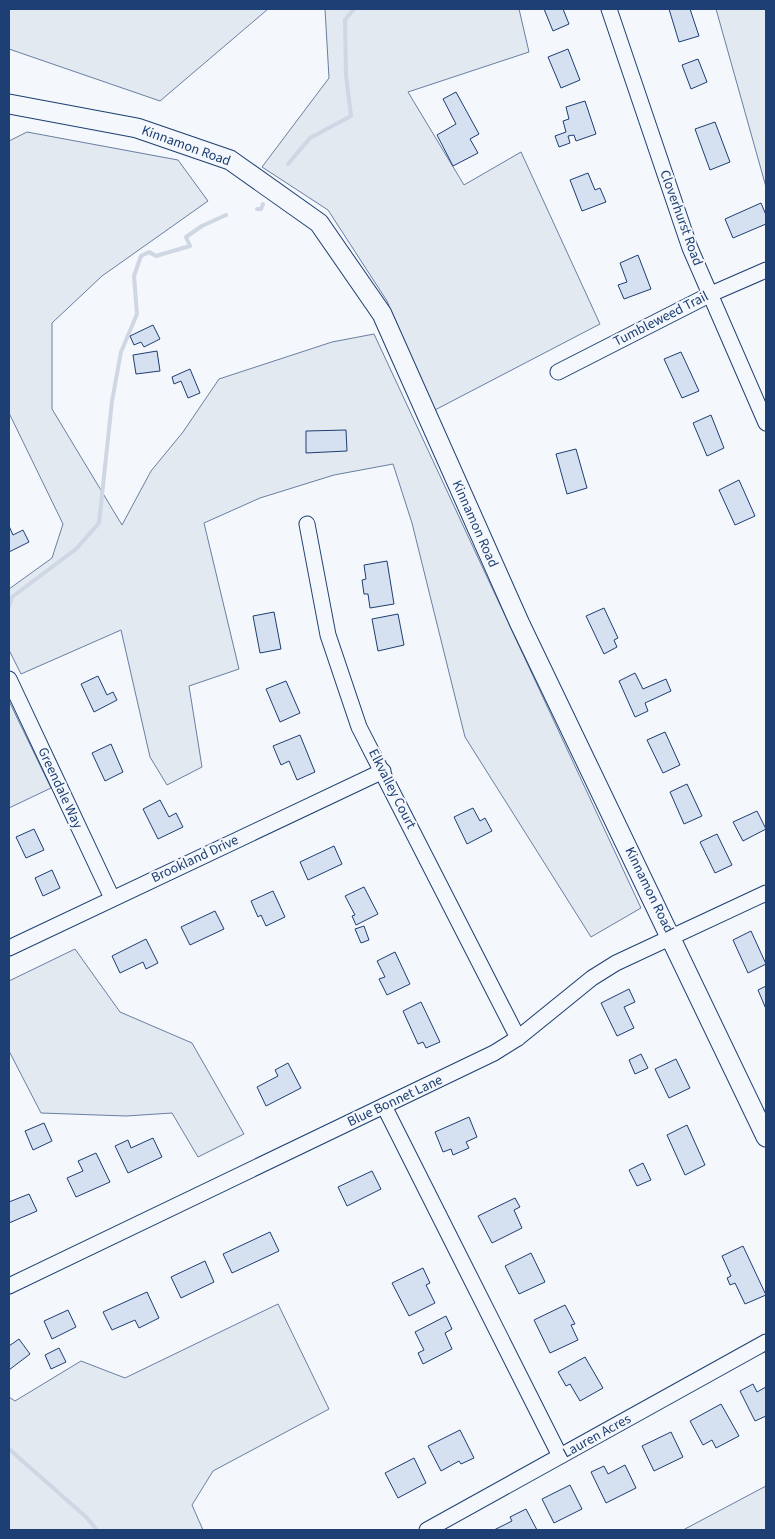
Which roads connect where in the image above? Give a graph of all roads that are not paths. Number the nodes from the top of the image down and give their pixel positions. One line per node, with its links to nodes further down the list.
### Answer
1 (609, 9): 4 (street, Cloverhurst Road)
2 (9, 104): 12 (main road, Kinnamon Road)
3 (766, 270): 4 (street, Tumbleweed Trail)
4 (711, 294): 5 (street, Tumbleweed Trail); 6 (street, Cloverhurst Road)
5 (558, 372)
6 (766, 423)
7 (307, 524): 9 (street, Elkvalley Court)
8 (9, 679): 11 (street, Greendale Way)
9 (383, 771): 11 (street, Brookland Drive); 14 (street, Elkvalley Court)
10 (766, 893): 12 (street, Blue Bonnet Lane)
11 (112, 898): 13 (street, Brookland Drive)
12 (672, 937): 14 (street, Blue Bonnet Lane); 16 (main road, Kinnamon Road)
13 (9, 948)
14 (518, 1038): 15 (street, Blue Bonnet Lane)
15 (384, 1106): 17 (street, Blue Bonnet Lane); 19 (street)
16 (766, 1136)
17 (9, 1286)
18 (766, 1342): 19 (street, Lauren Acres)
19 (560, 1456): 20 (street, Lauren Acres)
20 (427, 1530)

